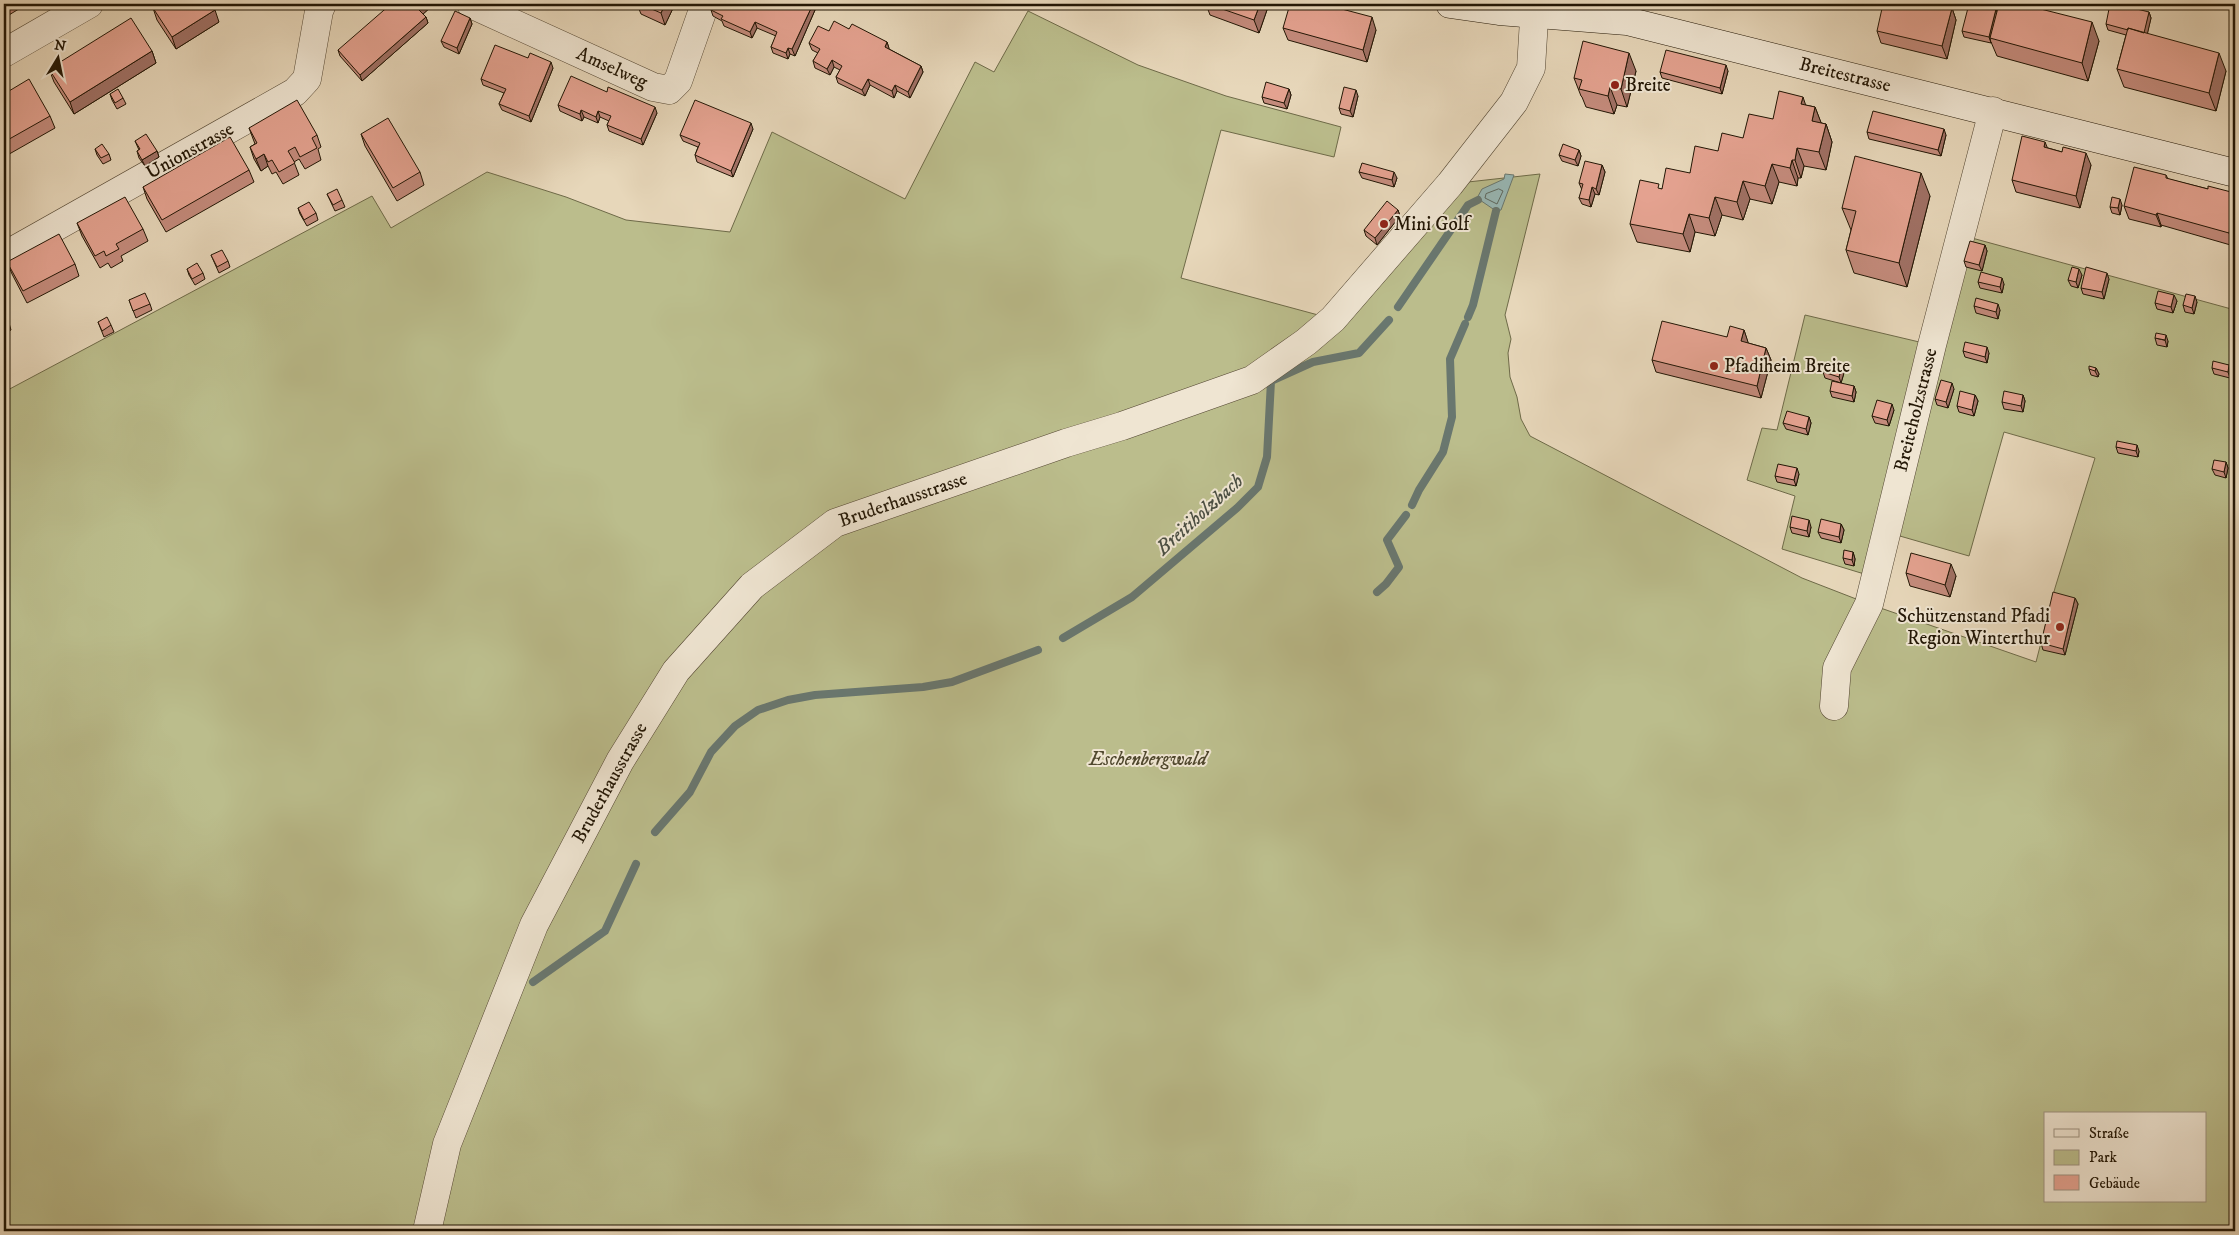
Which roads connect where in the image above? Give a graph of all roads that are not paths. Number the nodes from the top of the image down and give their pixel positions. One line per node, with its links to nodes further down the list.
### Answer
1 (89, 4): 7 (street)
2 (322, 4): 10 (street, Unionstrasse)
3 (471, 4): 4 (street, Amselweg)
4 (705, 4)
5 (1450, 4): 6 (street, Breitestrasse)
6 (1535, 8): 8 (street, Breitestrasse); 12 (street, Bruderhausstrasse)
7 (4, 53)
8 (1993, 111): 9 (street, Breitestrasse); 11 (street, Breiteholzstrasse)
9 (2235, 173)
10 (4, 256)
11 (1834, 706)
12 (427, 1231)

